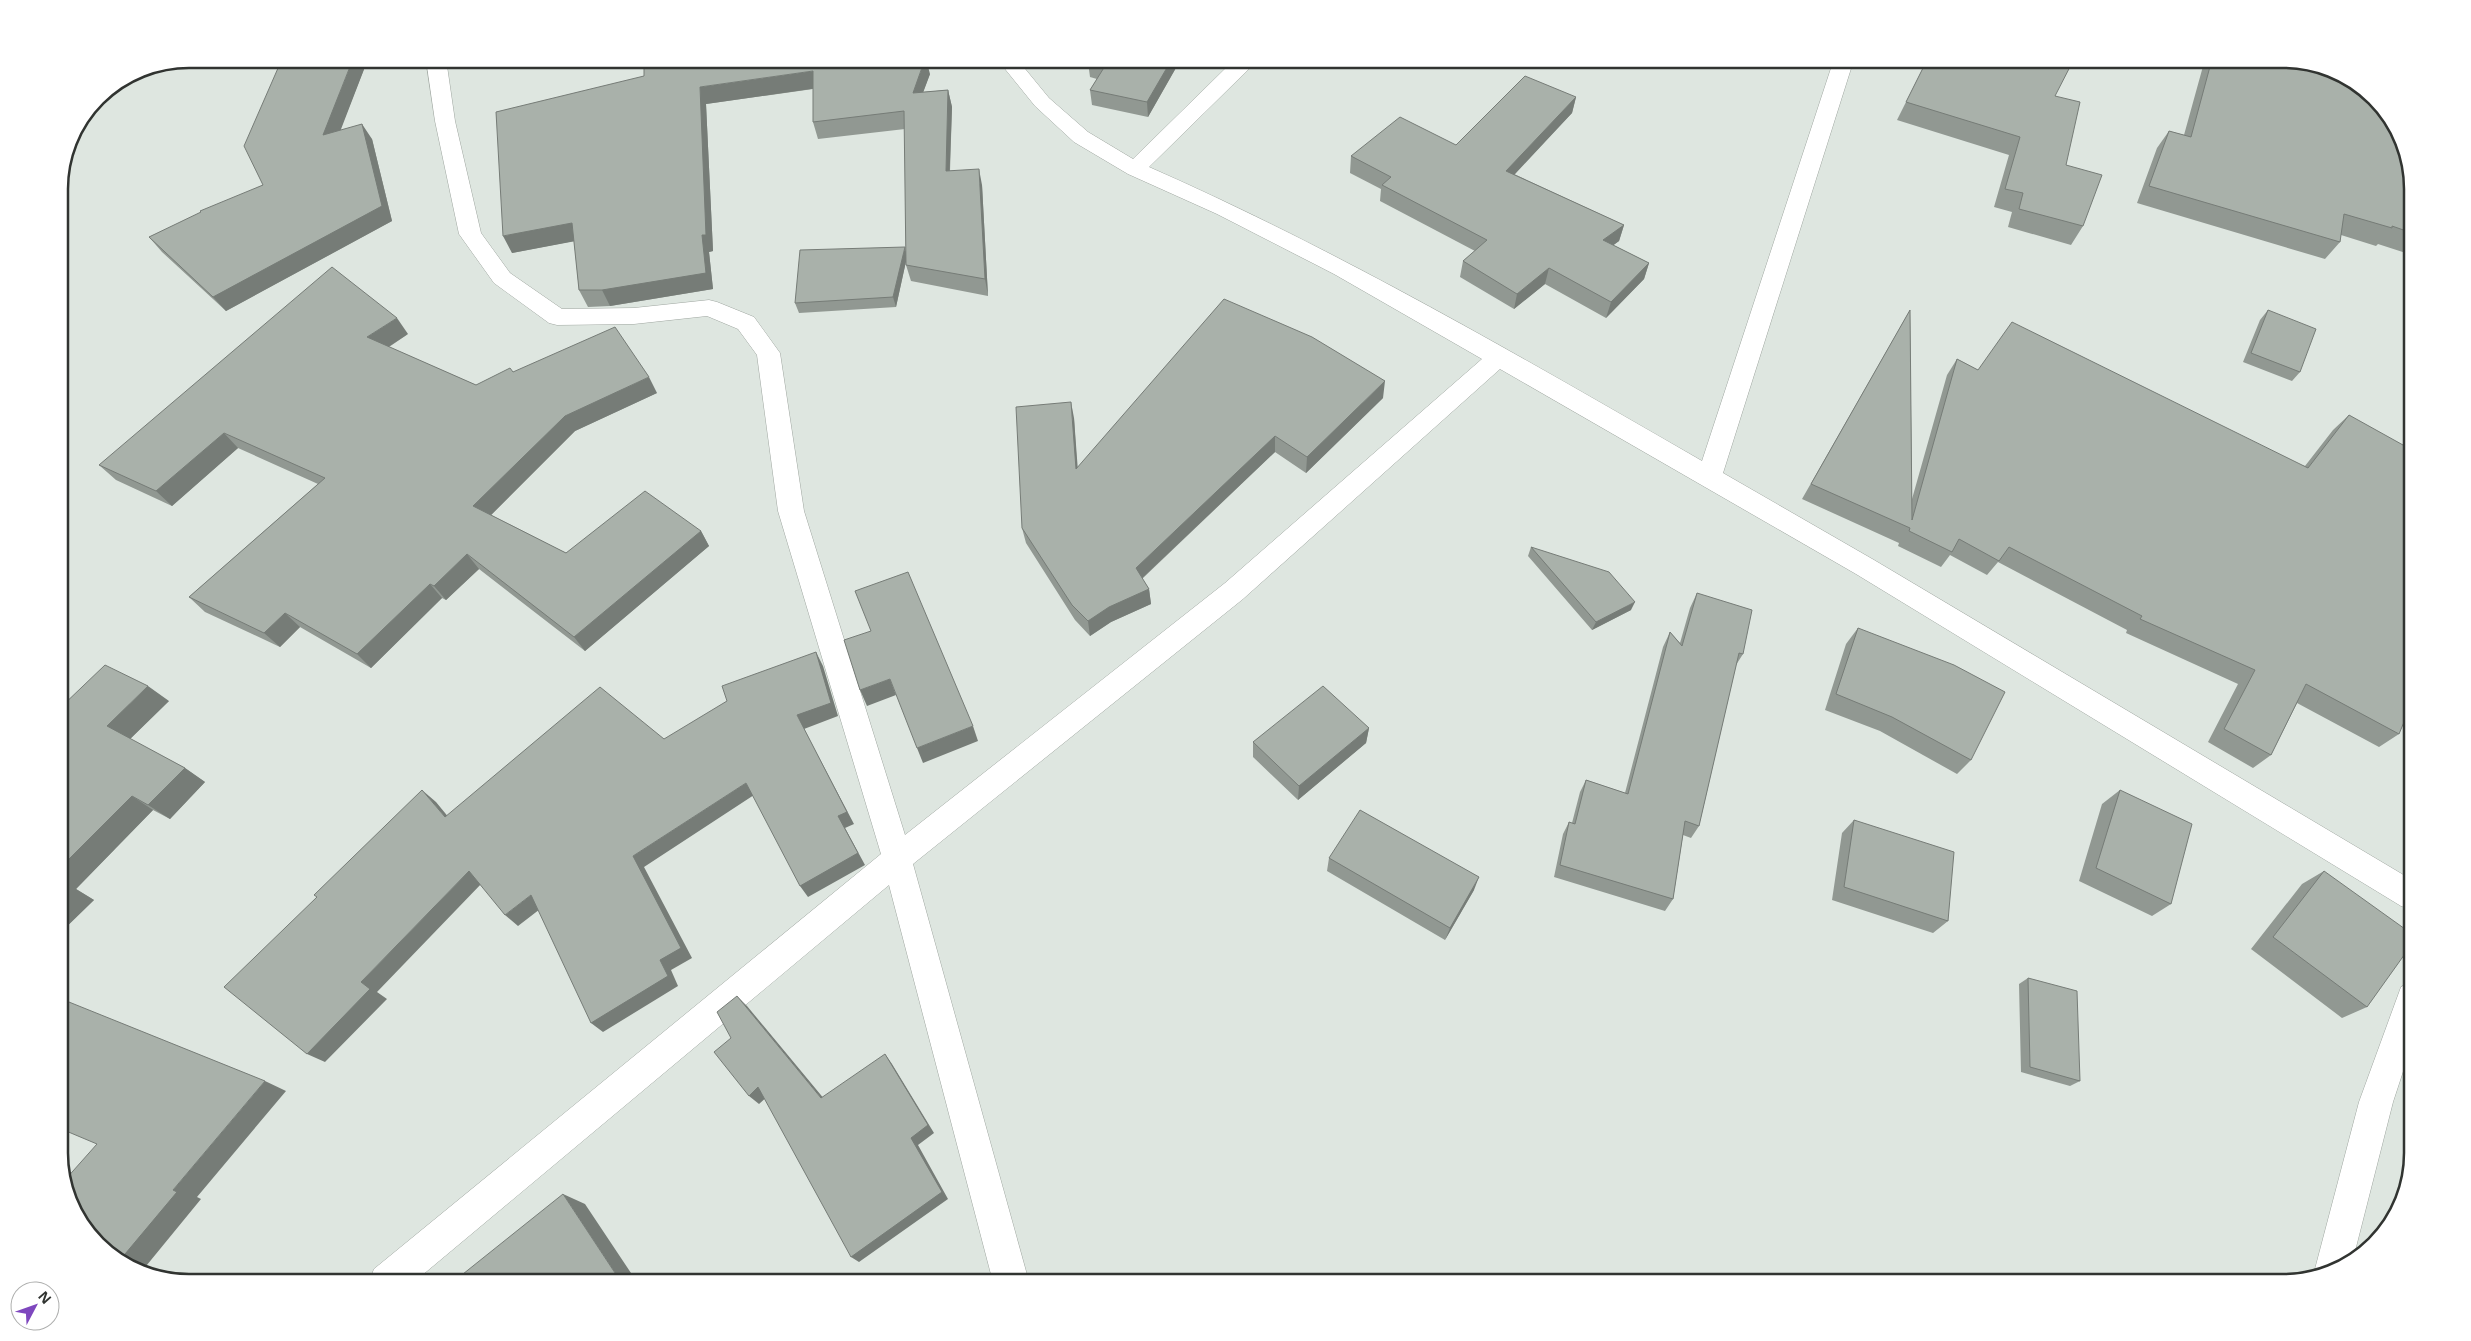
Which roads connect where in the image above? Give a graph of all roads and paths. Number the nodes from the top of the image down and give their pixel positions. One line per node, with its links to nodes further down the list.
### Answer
1 (437, 68): 8 (street)
2 (1014, 68): 5 (street)
3 (1237, 68): 5 (street)
4 (1841, 68): 7 (street)
5 (1135, 169): 6 (street)
6 (1498, 358): 7 (street); 8 (street)
7 (1709, 477): 9 (street)
8 (897, 859): 12 (street); 13 (street)
9 (2404, 891)
10 (2404, 1022): 11 (street)
11 (2335, 1261)
12 (397, 1274)
13 (1009, 1274)

